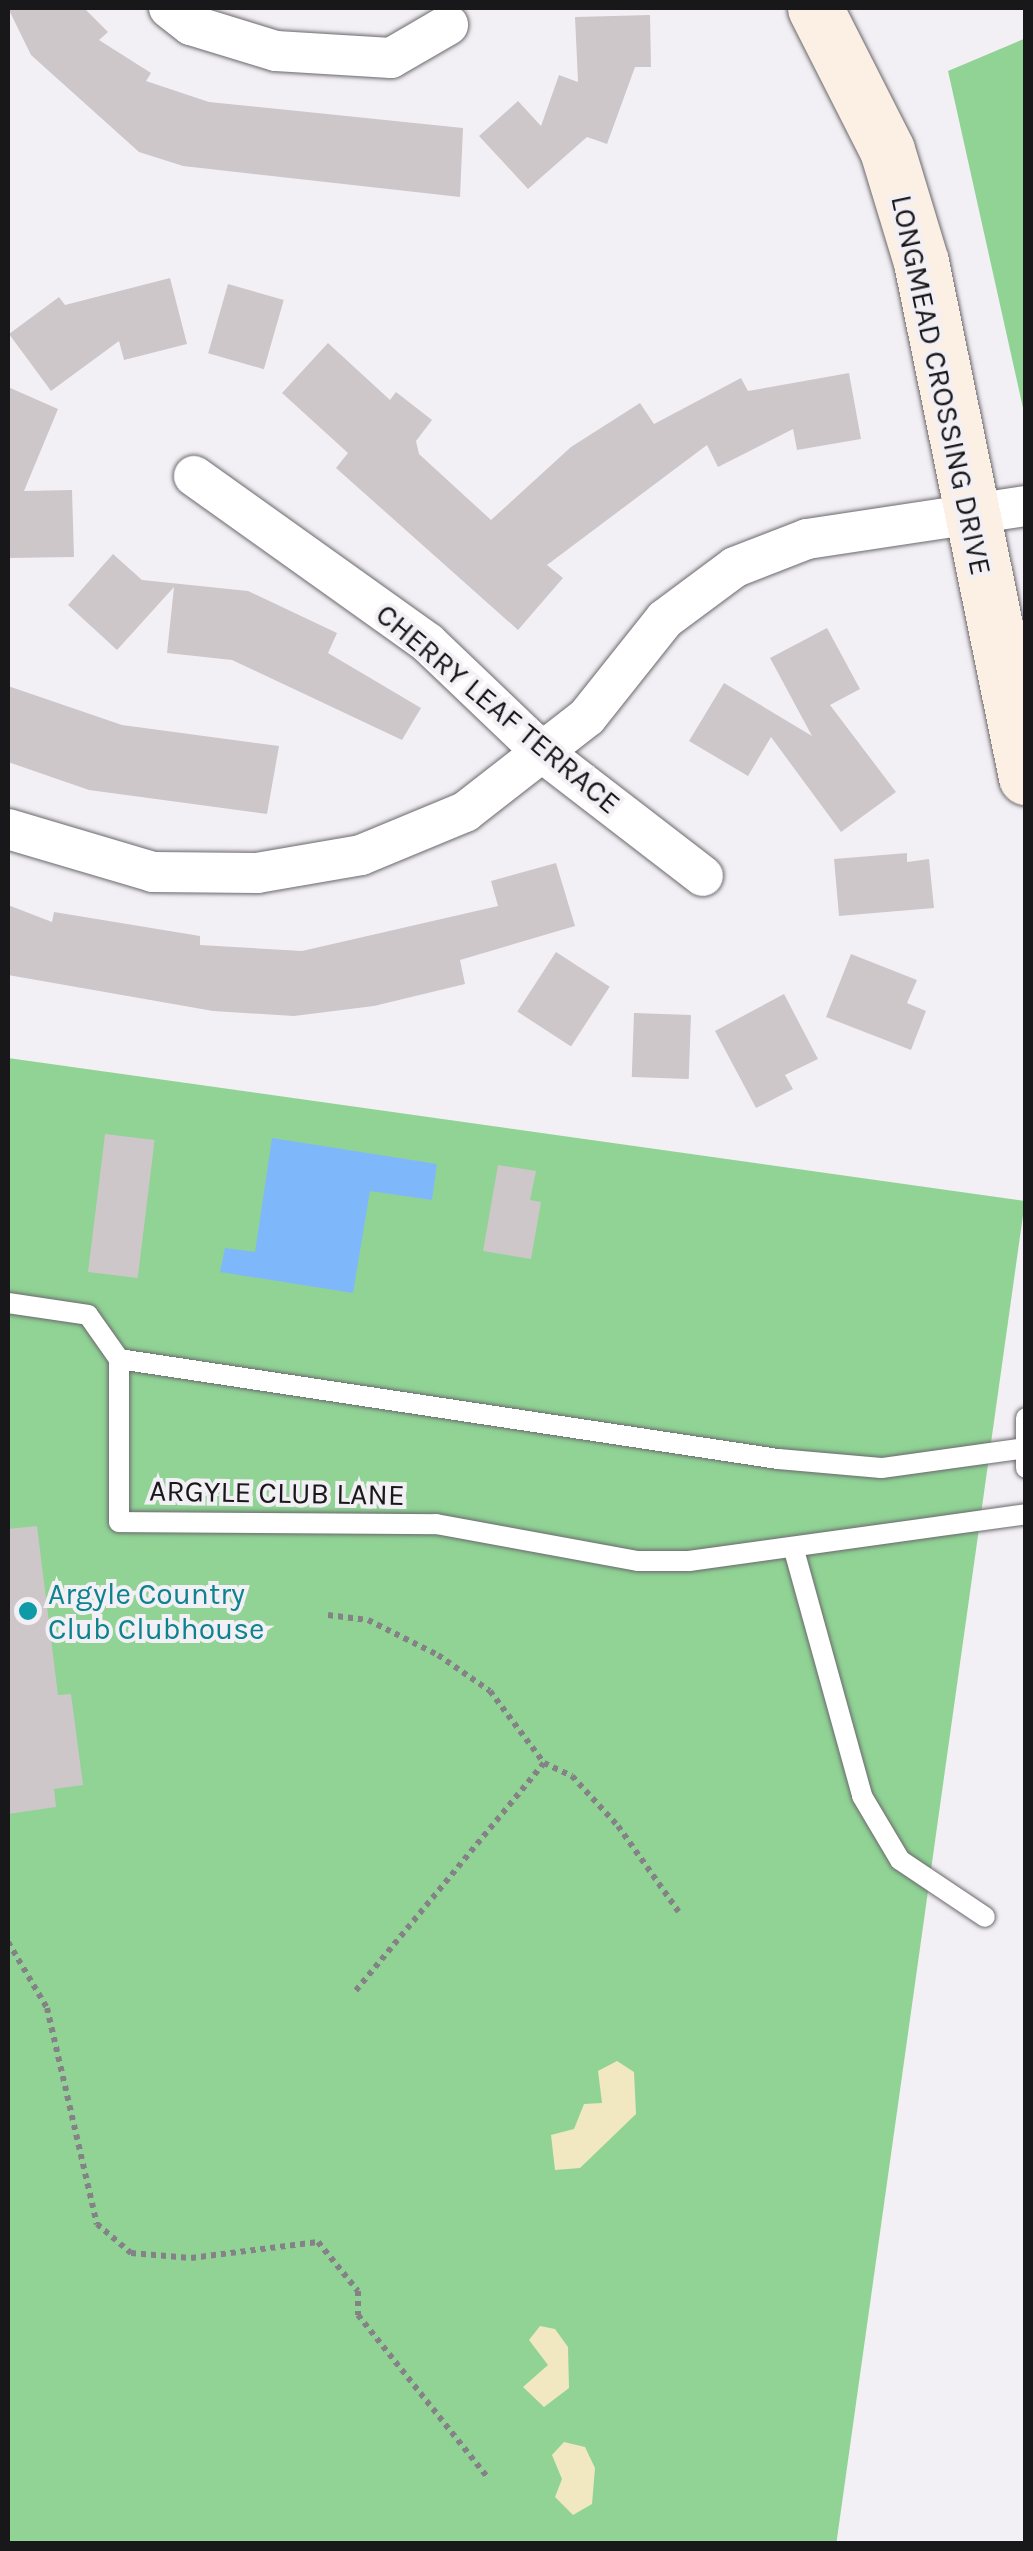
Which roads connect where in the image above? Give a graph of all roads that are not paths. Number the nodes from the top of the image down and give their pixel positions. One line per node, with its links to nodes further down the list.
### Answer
1 (170, 8): 3 (street)
2 (815, 8): 6 (street, LONGMEAD CROSSING DRIVE)
3 (448, 25)
4 (194, 476): 7 (street, CHERRY LEAF TERRACE)
5 (1026, 506): 6 (street)
6 (972, 514): 7 (street); 8 (street, LONGMEAD CROSSING DRIVE)
7 (542, 752): 9 (street); 10 (street, CHERRY LEAF TERRACE)
8 (1026, 777)
9 (8, 829)
10 (703, 876)
11 (8, 1303): 12 (lane)
12 (119, 1359): 14 (lane); 16 (lane, ARGYLE CLUB LANE)
13 (1026, 1418): 14 (lane)
14 (1024, 1455)
15 (1026, 1514): 16 (lane, ARGYLE CLUB LANE)
16 (794, 1550): 17 (lane)
17 (984, 1917)

